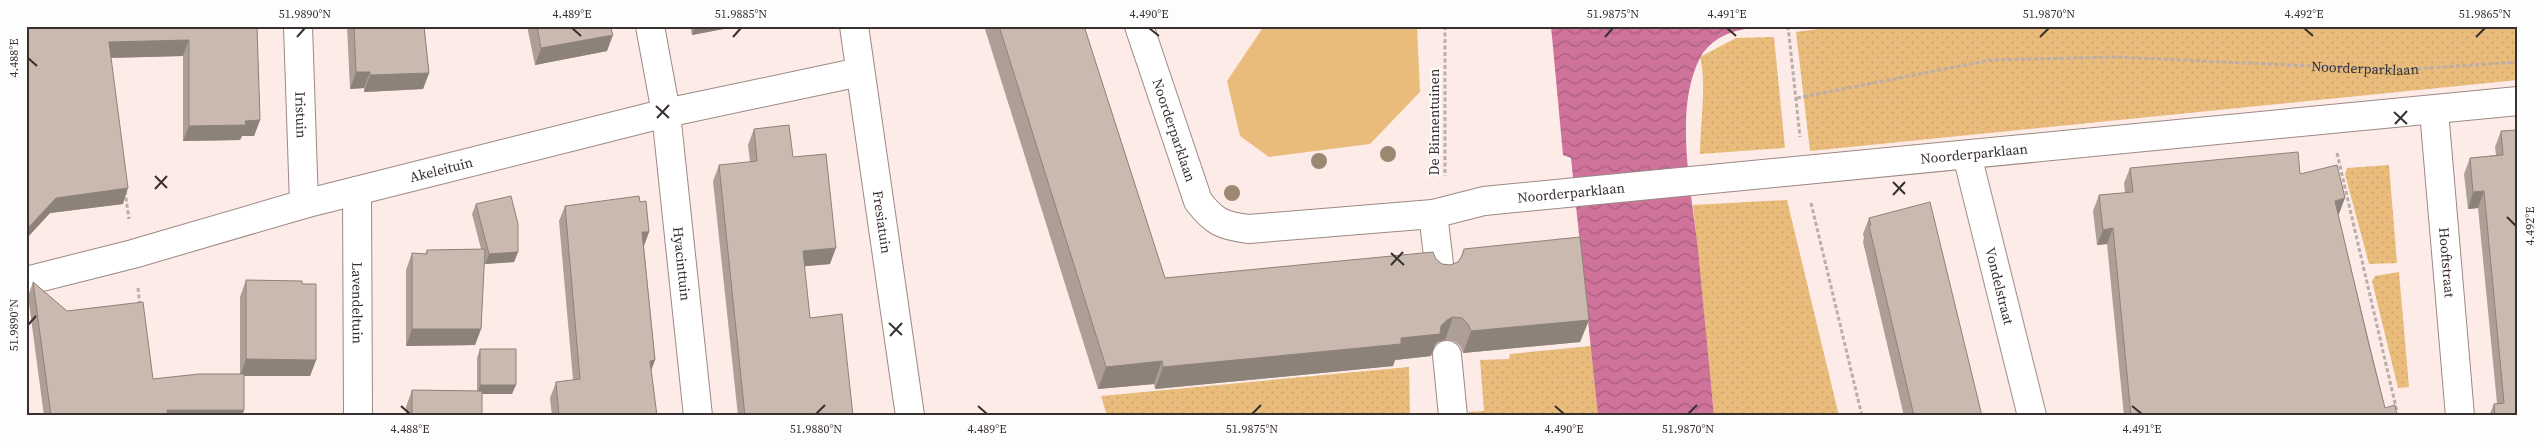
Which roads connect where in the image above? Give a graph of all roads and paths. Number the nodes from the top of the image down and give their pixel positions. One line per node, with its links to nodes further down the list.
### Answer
1 (298, 26): 17 (street, Iristuin)
2 (650, 26): 12 (street, Hyacinttuin)
3 (854, 26): 8 (street, Fresiatuin)
4 (1139, 26): 18 (street, Noorderparklaan)
5 (1445, 26): 18 (path, De Binnentuinen)
6 (1788, 27): 9 (path)
7 (2518, 62): 9 (path, Noorderparklaan)
8 (860, 72): 12 (street, Akeleituin); 24 (street, Fresiatuin)
9 (1797, 98): 15 (path)
10 (2518, 101): 11 (street, Noorderparklaan)
11 (2434, 110): 13 (street, Noorderparklaan); 29 (street, Hooftstraat)
12 (666, 113): 16 (street, Akeleituin); 23 (street, Hyacinttuin)
13 (2329, 118): 14 (street, Noorderparklaan); 28 (path)
14 (1967, 155): 15 (street, Noorderparklaan); 27 (street, Vondelstraat)
15 (1802, 169): 18 (street, Noorderparklaan); 26 (path)
16 (357, 191): 17 (street, Akeleituin); 22 (street, Lavendeltuin)
17 (304, 204): 20 (street, Akeleituin)
18 (1433, 214): 19 (street)
19 (1440, 272)
20 (26, 281)
21 (1447, 355): 25 (street)
22 (358, 416)
23 (698, 416)
24 (910, 416)
25 (1453, 416)
26 (1862, 416)
27 (2032, 416)
28 (2398, 416)
29 (2460, 416)

